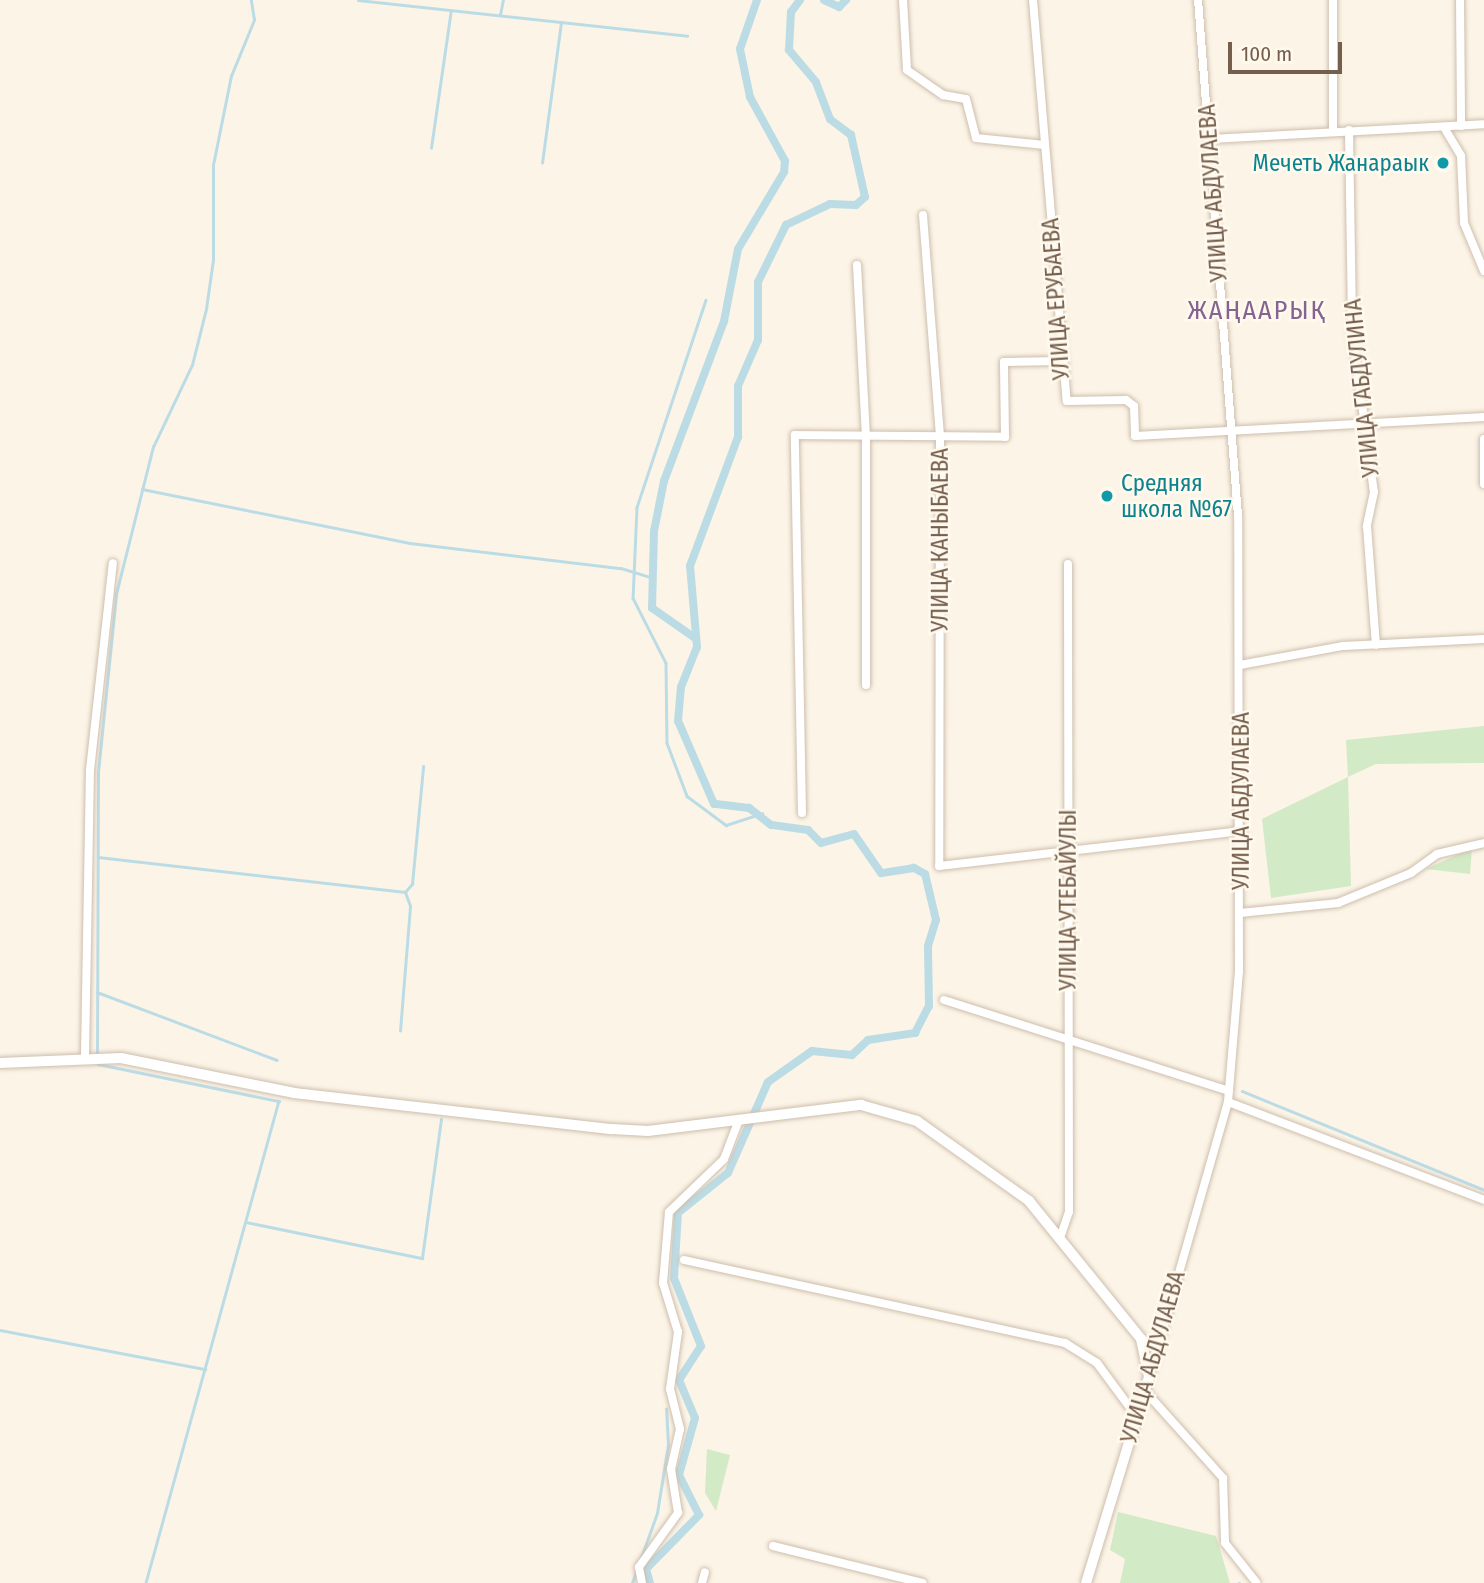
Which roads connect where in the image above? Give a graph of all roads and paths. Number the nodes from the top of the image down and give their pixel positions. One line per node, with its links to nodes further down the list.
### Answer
1 (903, 0): 12 (street)
2 (1033, 0): 12 (street, УЛИЦА ЕРУБАЕВА)
3 (1198, 0): 11 (street, УЛИЦА АБДУЛАЕВА)
4 (1333, 0): 9 (street)
5 (1460, 0): 7 (street)
6 (1484, 124): 7 (street)
7 (1461, 126): 8 (street)
8 (1445, 129): 10 (street); 15 (street)
9 (1333, 131): 10 (street); 11 (street)
10 (1349, 131): 18 (street, УЛИЦА ГАБДУЛИНА)
11 (1210, 139): 19 (street, УЛИЦА АБДУЛАЕВА)
12 (1045, 145): 16 (street, УЛИЦА ЕРУБАЕВА)
13 (923, 215): 21 (street, УЛИЦА КАНЫБАЕВА)
14 (857, 265): 20 (street)
15 (1484, 271)
16 (1060, 361): 19 (street, УЛИЦА ЕРУБАЕВА); 21 (street)
17 (1484, 417): 18 (street, УЛИЦА ЕРУБАЕВА)
18 (1368, 419): 19 (street, УЛИЦА ЕРУБАЕВА); 27 (street, УЛИЦА ГАБДУЛИНА)
19 (1230, 426): 28 (street, УЛИЦА АБДУЛАЕВА)
20 (866, 436): 21 (street); 29 (street); 30 (street)
21 (940, 437): 33 (street, УЛИЦА КАНЫБАЕВА)
22 (1484, 439): 23 (street)
23 (1484, 484)
24 (113, 563): 37 (street)
25 (1068, 564): 33 (street, УЛИЦА УТЕБАЙУЛЫ)
26 (1484, 639): 27 (street)
27 (1376, 645): 28 (street)
28 (1240, 664): 31 (street, УЛИЦА АБДУЛАЕВА)
29 (866, 685)
30 (802, 813)
31 (1242, 831): 33 (street); 34 (street, УЛИЦА АБДУЛАЕВА)
32 (1484, 843): 34 (street)
33 (1068, 855): 36 (street, УЛИЦА УТЕБАЙУЛЫ)
34 (1240, 912): 39 (street, УЛИЦА АБДУЛАЕВА)
35 (944, 1000): 36 (street)
36 (1069, 1042): 39 (street); 43 (street, УЛИЦА УТЕБАЙУЛЫ)
37 (94, 1056): 38 (main road); 41 (main road)
38 (0, 1063)
39 (1229, 1091): 40 (street, УЛИЦА АБДУЛАЕВА)
40 (1228, 1102): 42 (street); 45 (street, УЛИЦА АБДУЛАЕВА)
41 (748, 1119): 43 (main road); 51 (street)
42 (1484, 1200)
43 (1061, 1235): 45 (main road)
44 (684, 1260): 47 (street)
45 (1149, 1377): 46 (main road, УЛИЦА АБДУЛАЕВА)
46 (1145, 1391): 47 (main road, УЛИЦА АБДУЛАЕВА); 50 (street)
47 (1137, 1417): 54 (main road, УЛИЦА АБДУЛАЕВА)
48 (773, 1546): 53 (street)
49 (705, 1572): 52 (street)
50 (1256, 1582)
51 (642, 1583)
52 (702, 1583)
53 (922, 1583)
54 (1086, 1583)

